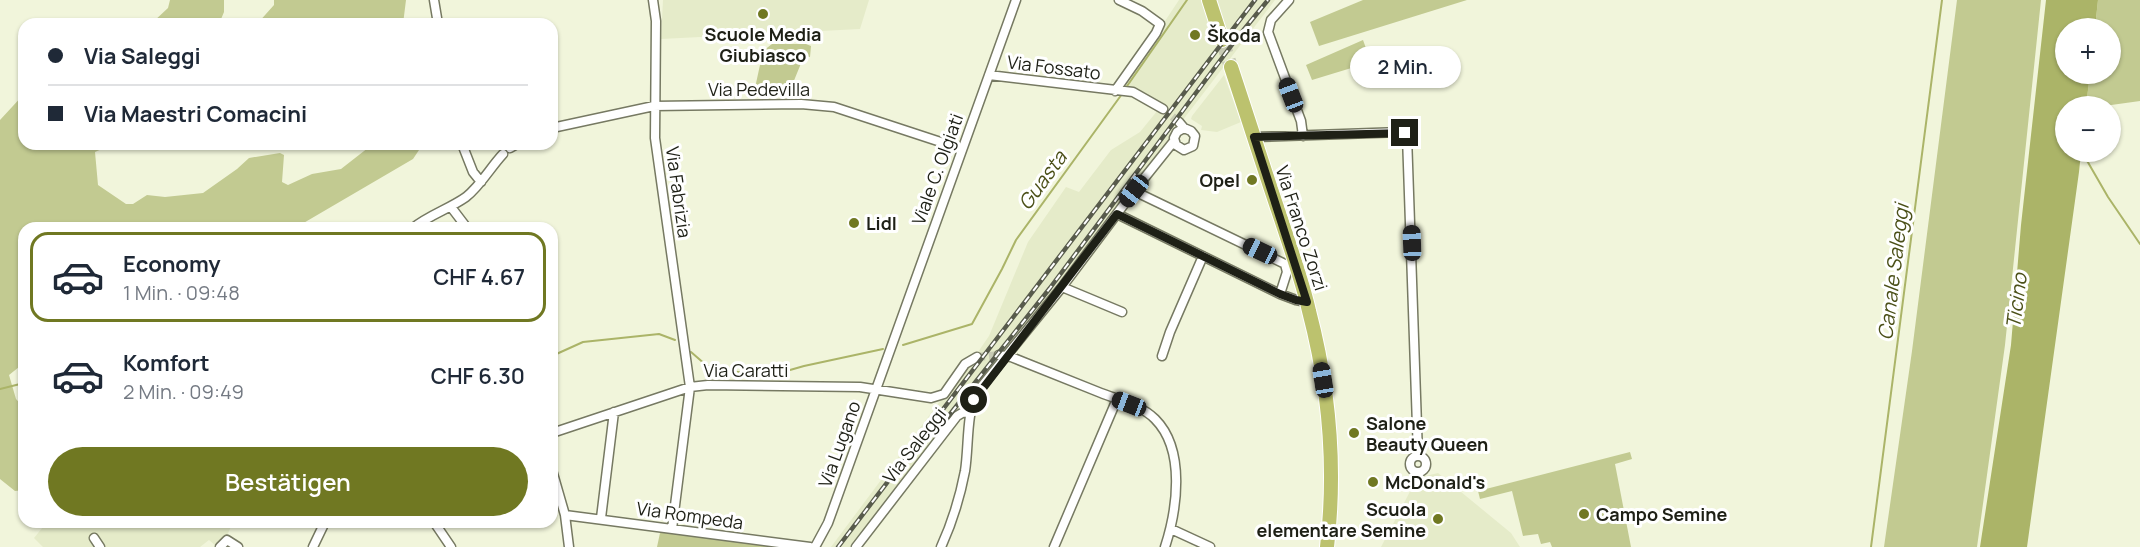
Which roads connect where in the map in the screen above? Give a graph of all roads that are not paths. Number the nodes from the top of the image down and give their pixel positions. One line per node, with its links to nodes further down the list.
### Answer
1 (435, 0): 7 (street)
2 (653, 0): 12 (street, Via Fabrizia)
3 (1016, 0): 10 (street, Viale C. Olgiati)
4 (1119, 0): 11 (street, Via Fossato)
5 (1209, 0): 8 (main road)
6 (1289, 0): 15 (street)
7 (437, 18)
8 (1222, 40)
9 (1231, 67): 16 (main road, Via Franco Zorzi)
10 (988, 75): 11 (street, Via Fossato); 18 (street, Viale C. Olgiati)
11 (1117, 91): 13 (street, Via Fossato)
12 (654, 106): 14 (street, Via Pedevilla); 18 (street, Via Pedevilla); 36 (street, Via Fabrizia)
13 (1163, 109)
14 (558, 127)
15 (1303, 136): 16 (street); 42 (street)
16 (1254, 137): 30 (main road, Via Franco Zorzi)
17 (1174, 141): 17 (street, Via Saleggi); 22 (street, Via Saleggi)
18 (962, 148): 32 (street, Viale C. Olgiati)
19 (464, 150): 21 (street)
20 (509, 150): 21 (street)
21 (481, 182): 23 (street)
22 (1134, 191): 24 (street, Via Saleggi); 29 (street)
23 (451, 207): 25 (street); 26 (street)
24 (1117, 214): 27 (street); 28 (street, Via Saleggi)
25 (420, 222)
26 (462, 222)
27 (1203, 256): 29 (street); 34 (street)
28 (1062, 287): 31 (street); 33 (street, Via Saleggi)
29 (1280, 294): 30 (street)
30 (1307, 302): 63 (main road, Via Franco Zorzi)
31 (1122, 312)
32 (890, 350): 37 (street, Via Lugano)
33 (1003, 355): 38 (street); 40 (street, Via Saleggi)
34 (1162, 356)
35 (977, 357): 37 (street, Via Caratti)
36 (690, 387): 37 (street, Via Caratti); 39 (street, Via Caratti); 48 (street, Via Fabrizia)
37 (876, 389): 57 (street, Via Lugano)
38 (1117, 399): 49 (street); 60 (street)
39 (614, 412): 41 (street, Via Caratti); 45 (street)
40 (971, 412): 58 (street, Via Saleggi); 59 (street)
41 (558, 431)
42 (1418, 455)
43 (558, 491): 44 (street)
44 (565, 515): 45 (street, Via Rompeda); 56 (street)
45 (601, 518): 48 (street, Via Rompeda)
46 (322, 528): 54 (street)
47 (438, 528): 55 (street)
48 (672, 529): 57 (street, Via Rompeda)
49 (1171, 529): 61 (street); 62 (street)
50 (94, 538): 51 (street)
51 (100, 547)
52 (220, 547): 53 (street)
53 (238, 547)
54 (314, 547)
55 (451, 547)
56 (569, 547)
57 (812, 547)
58 (856, 547)
59 (941, 547)
60 (1054, 547)
61 (1165, 547)
62 (1210, 547)
63 (1327, 547)

